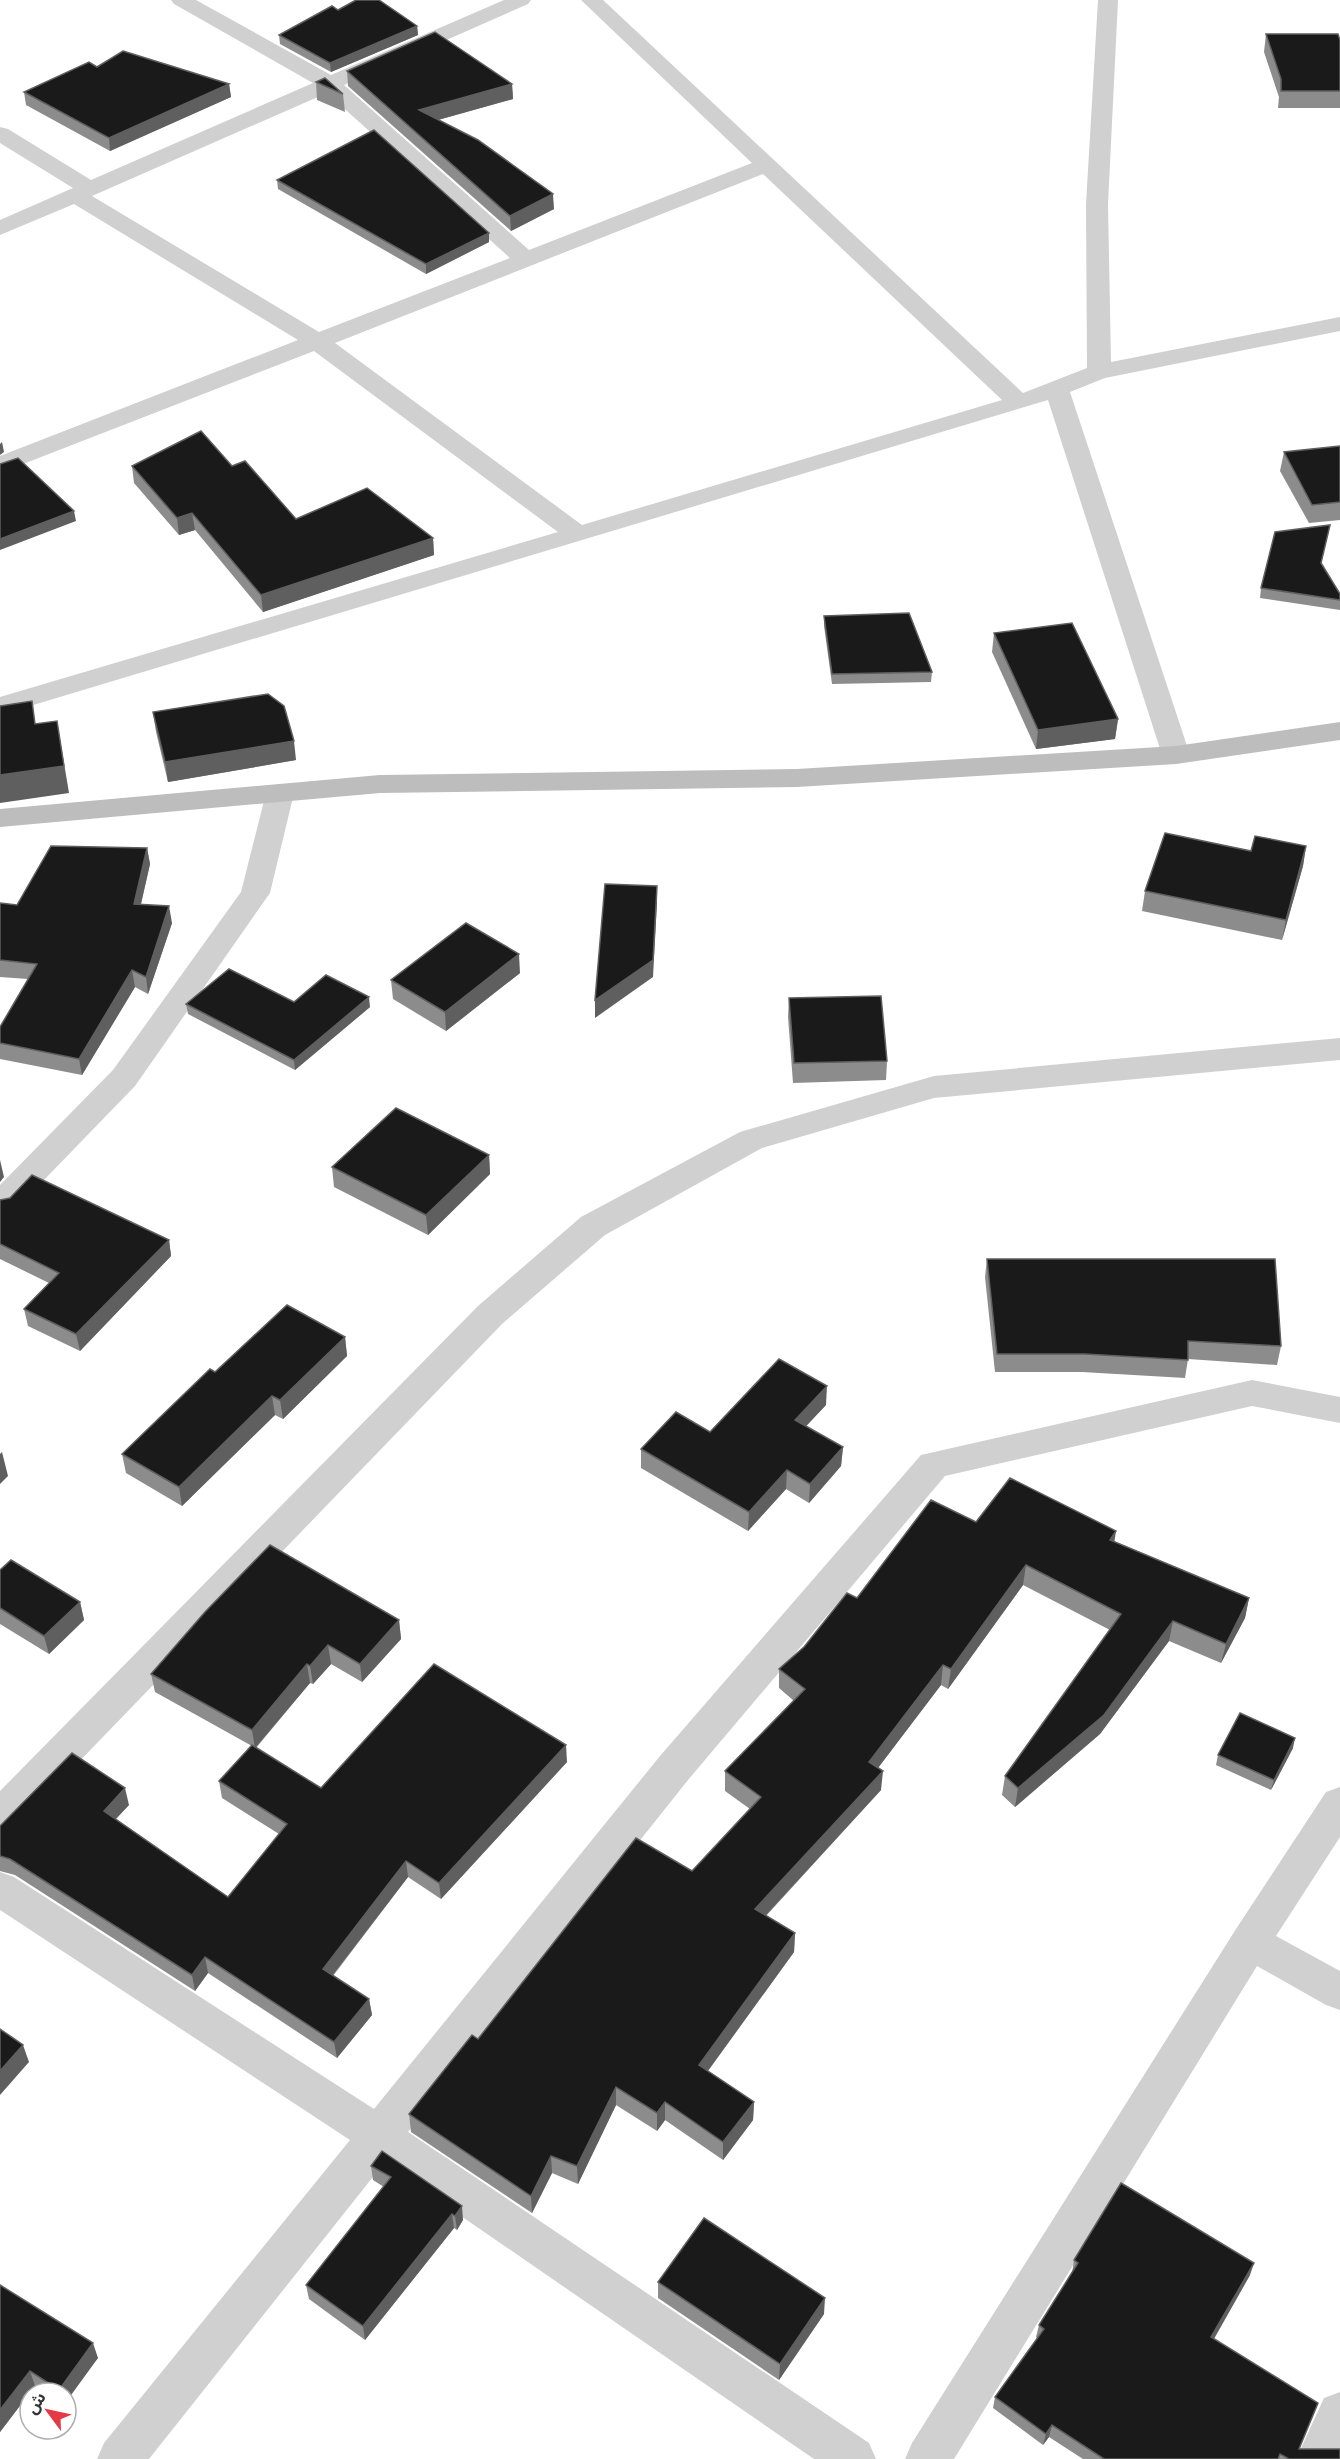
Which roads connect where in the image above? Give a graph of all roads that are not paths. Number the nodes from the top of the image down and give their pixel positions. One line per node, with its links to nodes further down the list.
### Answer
1 (181, 0): 7 (street)
2 (471, 0): 6 (street)
3 (521, 0): 6 (street)
4 (591, 0): 9 (street)
5 (1107, 0): 15 (street)
6 (495, 11): 7 (street)
7 (330, 84): 10 (street); 12 (street)
8 (0, 134): 10 (street)
9 (765, 166): 12 (street); 17 (street)
10 (82, 192): 11 (street); 14 (street)
11 (0, 228)
12 (525, 259): 14 (street)
13 (1340, 324): 15 (street)
14 (317, 341): 18 (street); 19 (street)
15 (1099, 372): 16 (street)
16 (1057, 389): 17 (street); 22 (street)
17 (1019, 403): 19 (street)
18 (0, 465)
19 (578, 534): 20 (street)
20 (0, 706)
21 (1339, 733): 22 (street)
22 (1176, 755): 23 (street)
23 (280, 793): 24 (street); 26 (street)
24 (0, 818)
25 (1340, 1049): 29 (street)
26 (0, 1205)
27 (1340, 1410): 33 (street)
28 (1340, 1804): 31 (street)
29 (0, 1817)
30 (0, 1889): 33 (street)
31 (1250, 1942): 32 (street); 37 (street)
32 (1340, 1992)
33 (378, 2135): 35 (street); 36 (street)
34 (1340, 2414): 38 (street)
35 (120, 2459)
36 (853, 2459)
37 (928, 2459)
38 (1319, 2459)

